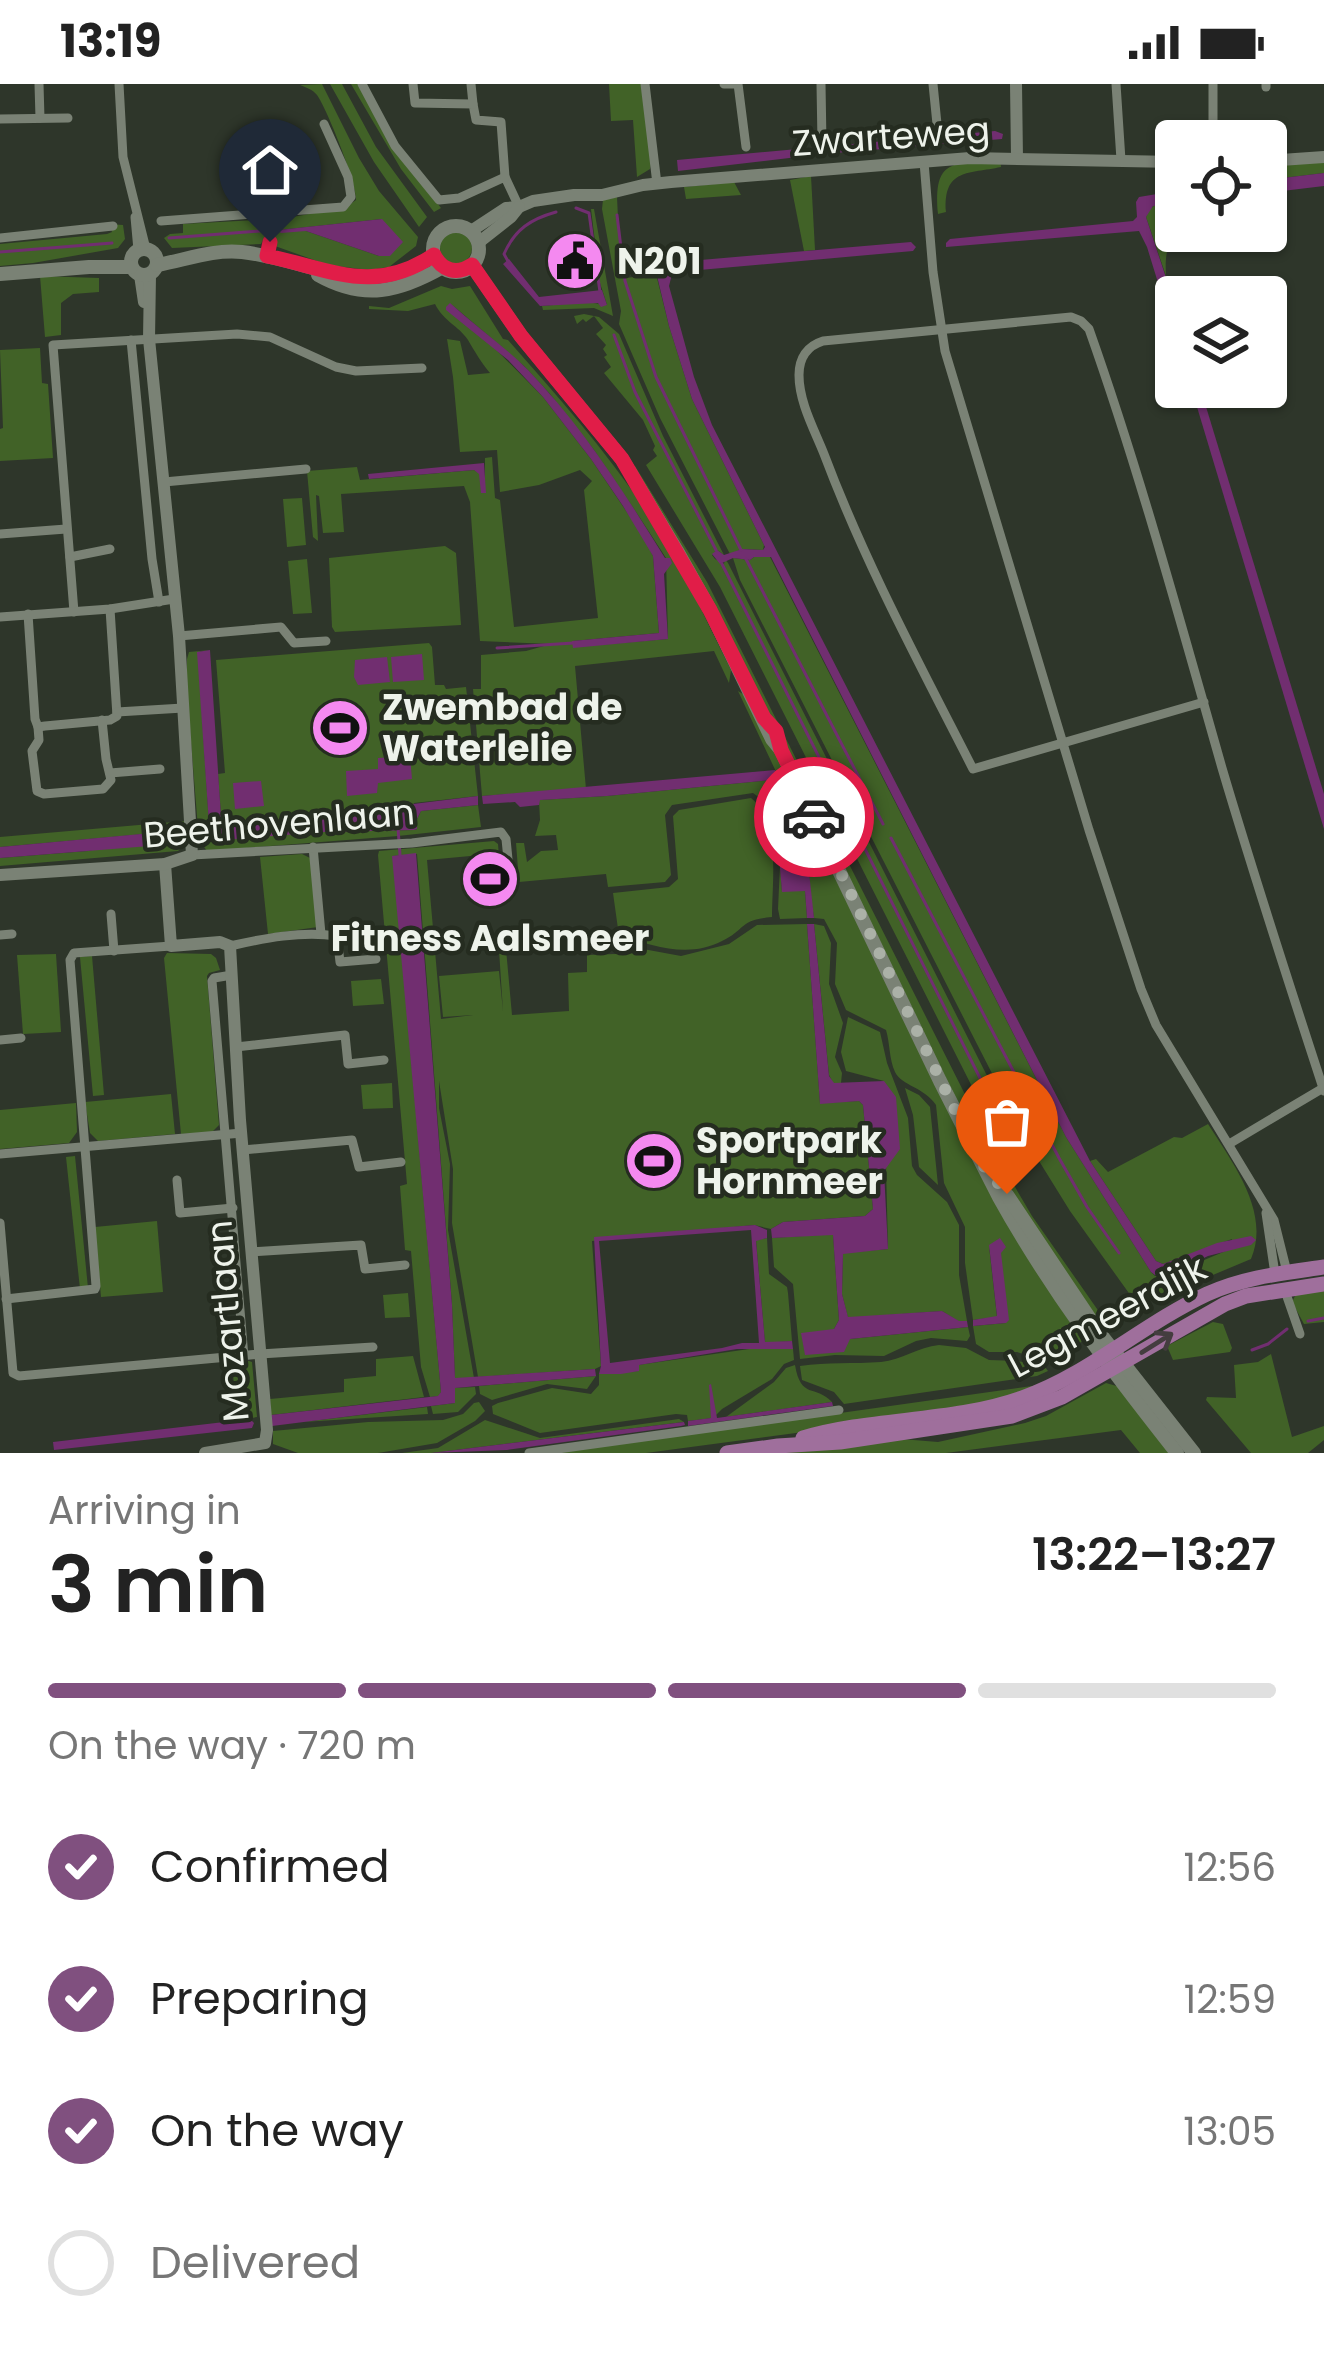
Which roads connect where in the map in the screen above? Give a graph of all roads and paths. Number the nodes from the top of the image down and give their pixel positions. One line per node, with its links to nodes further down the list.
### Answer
1 (39, 84): 14 (street)
2 (119, 84): 38 (street)
3 (362, 84): 28 (street)
4 (413, 84): 13 (street)
5 (471, 84): 13 (street)
6 (645, 84): 29 (street)
7 (724, 84): 21 (street)
8 (820, 84): 20 (street)
9 (933, 84): 19 (street)
10 (1016, 84): 23 (street)
11 (1116, 84): 24 (street)
12 (1213, 84): 17 (street)
13 (472, 104): 28 (street)
14 (40, 118): 15 (street); 16 (street)
15 (68, 118)
16 (0, 119)
17 (1213, 120)
18 (324, 124): 31 (street)
19 (938, 134)
20 (822, 143)
21 (746, 147)
22 (1324, 157): 25 (street)
23 (1017, 158): 24 (street, Zwarteweg); 27 (street, Zwarteweg)
24 (1121, 160): 26 (street, Zwarteweg)
25 (1287, 160)
26 (1155, 161)
27 (924, 162): 29 (street, Zwarteweg); 41 (street)
28 (505, 177): 30 (street)
29 (657, 184): 30 (street, Zwarteweg)
30 (519, 207): 34 (street, Zwarteweg)
31 (267, 214): 32 (street); 36 (street)
32 (161, 221)
33 (113, 226): 35 (street)
34 (474, 237): 37 (main road); 39 (main road)
35 (0, 238)
36 (267, 256): 37 (main road); 38 (main road)
37 (438, 261): 39 (main road)
38 (144, 262): 40 (main road); 42 (street)
39 (467, 268): 106 (main road)
40 (0, 274)
41 (939, 328): 60 (street); 65 (street); 65 (street)
42 (149, 339): 43 (street); 44 (street); 48 (street)
43 (131, 340): 49 (street); 53 (street)
44 (422, 368)
45 (215, 462): 47 (street)
46 (306, 469): 47 (street)
47 (216, 477): 48 (street)
48 (164, 482): 53 (street)
49 (66, 529): 50 (street); 52 (street)
50 (0, 534)
51 (110, 549): 52 (street)
52 (70, 557): 55 (street)
53 (167, 601): 54 (street); 58 (street)
54 (110, 609): 55 (street); 62 (street)
55 (74, 612): 56 (street)
56 (28, 614): 57 (street); 64 (street)
57 (0, 617)
58 (179, 635): 59 (street); 61 (street)
59 (326, 641)
60 (1204, 702): 65 (street); 84 (street)
61 (183, 708): 62 (street); 69 (street)
62 (117, 712): 63 (street)
63 (102, 720): 64 (street); 67 (street)
64 (38, 727): 67 (street)
65 (1064, 744): 87 (street)
66 (160, 769): 67 (street)
67 (110, 773)
68 (314, 848): 69 (street, Beethovenlaan); 72 (street, Beethovenlaan); 74 (street)
69 (192, 850): 70 (street, Beethovenlaan)
70 (165, 864): 71 (street, Beethovenlaan); 75 (street)
71 (0, 875)
72 (511, 890)
73 (111, 914): 77 (street)
74 (321, 934): 76 (street); 78 (street)
75 (171, 946): 76 (street); 77 (street)
76 (230, 946): 79 (street, Mozartlaan)
77 (114, 951): 88 (street)
78 (376, 959)
79 (232, 976): 82 (street, Mozartlaan); 86 (street, Mozartlaan)
80 (21, 1038): 81 (street)
81 (0, 1040)
82 (236, 1047): 83 (street); 85 (street, Mozartlaan)
83 (383, 1060)
84 (1323, 1090): 87 (street)
85 (242, 1133): 86 (street); 89 (street, Mozartlaan)
86 (225, 1134): 88 (street); 93 (street, Mozartlaan)
87 (1229, 1144): 98 (street)
88 (85, 1147): 90 (street); 100 (street)
89 (243, 1150): 91 (street); 95 (street, Mozartlaan)
90 (0, 1154)
91 (400, 1162)
92 (177, 1180): 93 (street)
93 (233, 1208): 105 (street, Mozartlaan)
94 (0, 1223): 100 (street)
95 (251, 1252): 96 (street); 104 (street, Mozartlaan)
96 (405, 1265)
97 (1324, 1267): 98 (main road, Legmeerdijk)
98 (1282, 1279): 99 (main road, Legmeerdijk); 101 (street); 106 (main road, Legmeerdijk)
99 (1324, 1284)
100 (6, 1300): 102 (street)
101 (1300, 1334)
102 (4, 1337): 105 (street)
103 (373, 1347): 104 (street)
104 (260, 1354): 105 (street); 108 (street, Mozartlaan)
105 (244, 1357)
106 (1112, 1360): 110 (main road, Legmeerdijk); 111 (main road); 112 (main road)
107 (839, 1410): 109 (street)
108 (205, 1453)
109 (529, 1453)
110 (727, 1453)
111 (1177, 1453)
112 (1194, 1453)

